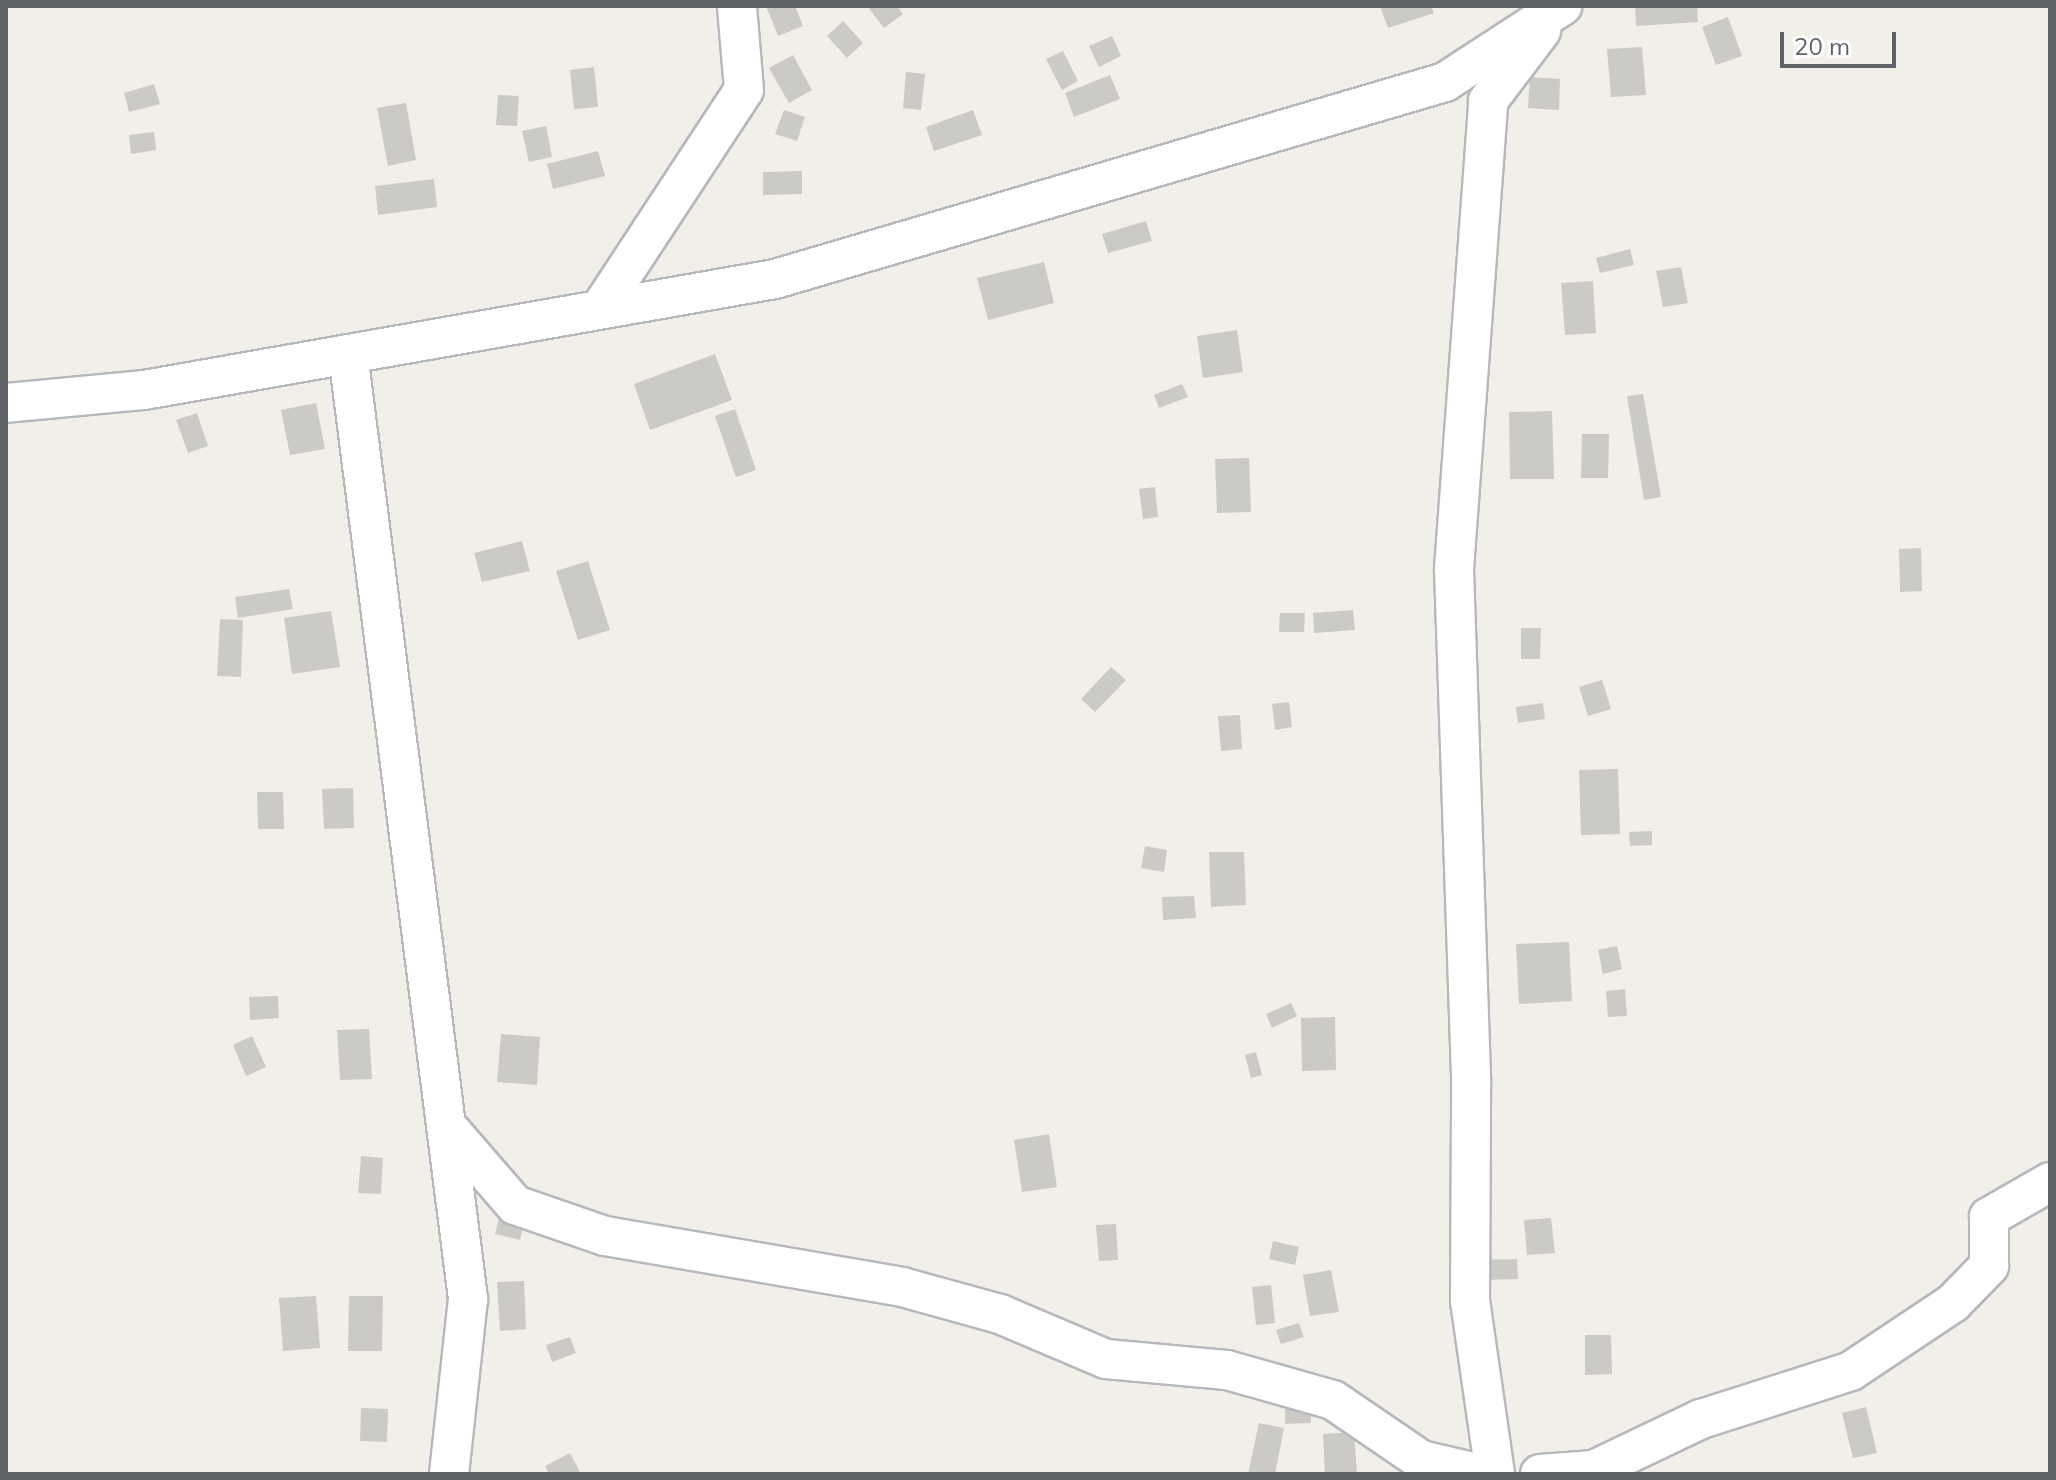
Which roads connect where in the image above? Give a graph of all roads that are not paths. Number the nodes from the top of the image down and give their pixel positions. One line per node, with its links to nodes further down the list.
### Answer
1 (737, 6): 3 (street)
2 (1561, 7): 3 (street); 10 (street)
3 (600, 309): 4 (street)
4 (348, 354): 5 (street); 6 (street)
5 (6, 403)
6 (451, 1131): 8 (street); 9 (street)
7 (2050, 1182): 11 (street)
8 (449, 1474)
9 (1481, 1474)
10 (1495, 1474)
11 (1540, 1474)

